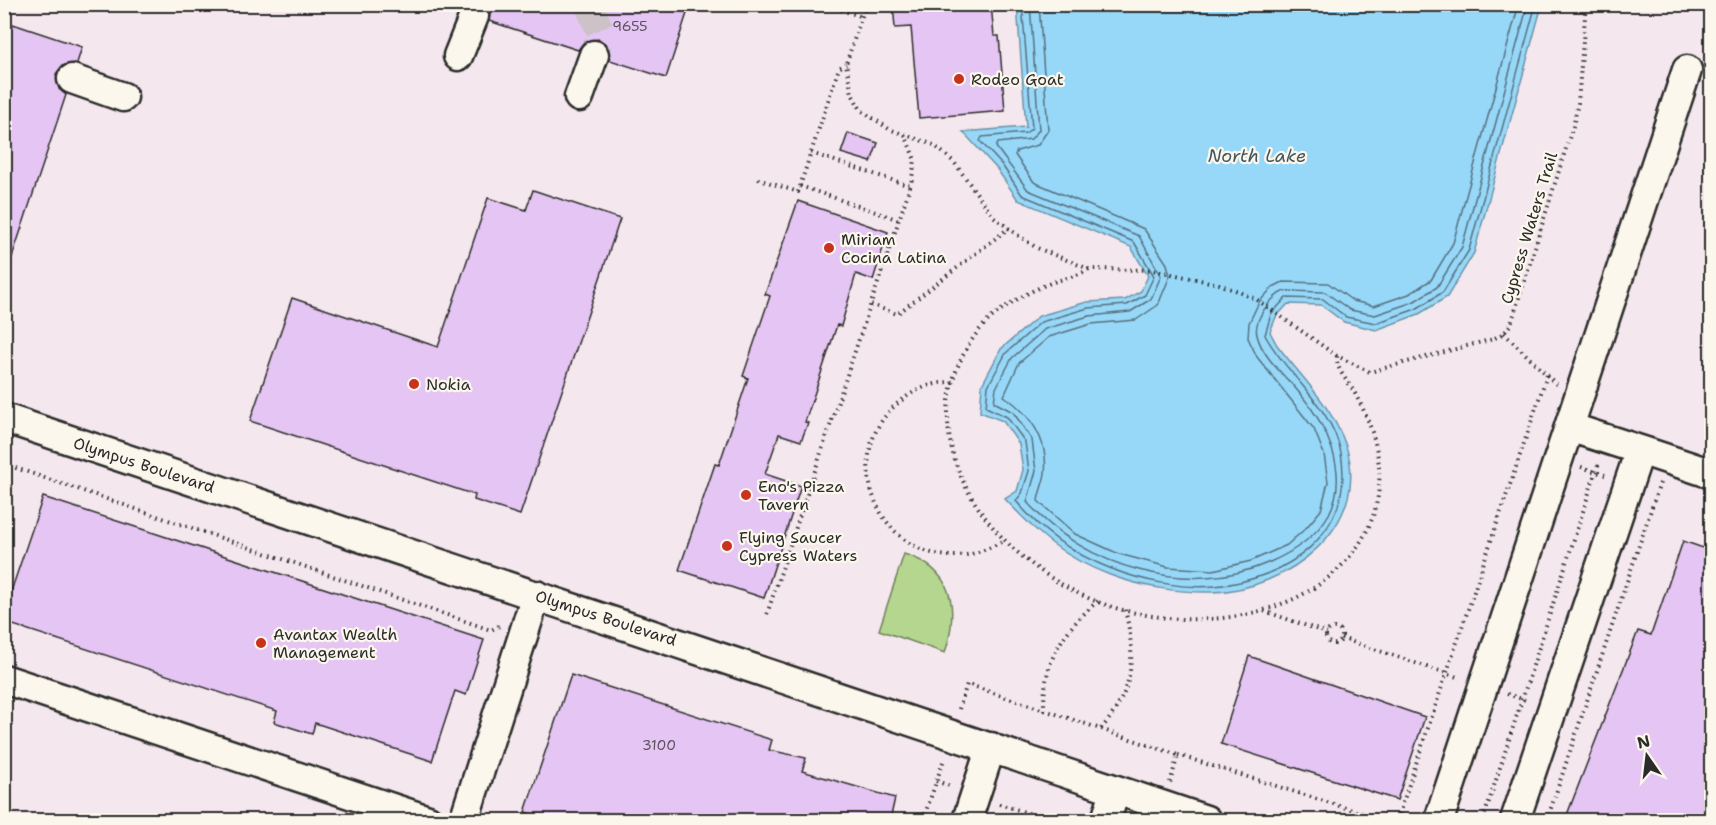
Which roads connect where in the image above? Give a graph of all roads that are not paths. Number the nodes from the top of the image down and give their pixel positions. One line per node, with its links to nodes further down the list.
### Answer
1 (474, 16): 3 (street)
2 (594, 55): 7 (street)
3 (458, 56)
4 (1687, 70): 9 (street)
5 (72, 79): 6 (street)
6 (123, 97)
7 (579, 97)
8 (7, 428): 12 (street, Olympus Boulevard)
9 (1569, 428): 10 (street); 21 (street)
10 (1640, 450): 11 (street); 22 (street)
11 (1712, 474)
12 (536, 595): 14 (street, Olympus Boulevard); 17 (street)
13 (4, 679): 16 (street)
14 (991, 747): 15 (street, Olympus Boulevard); 18 (street)
15 (1115, 791): 19 (street); 20 (street, Olympus Boulevard)
16 (428, 820)
17 (464, 820)
18 (967, 820)
19 (1106, 820)
20 (1206, 820)
21 (1439, 820)
22 (1515, 820)

